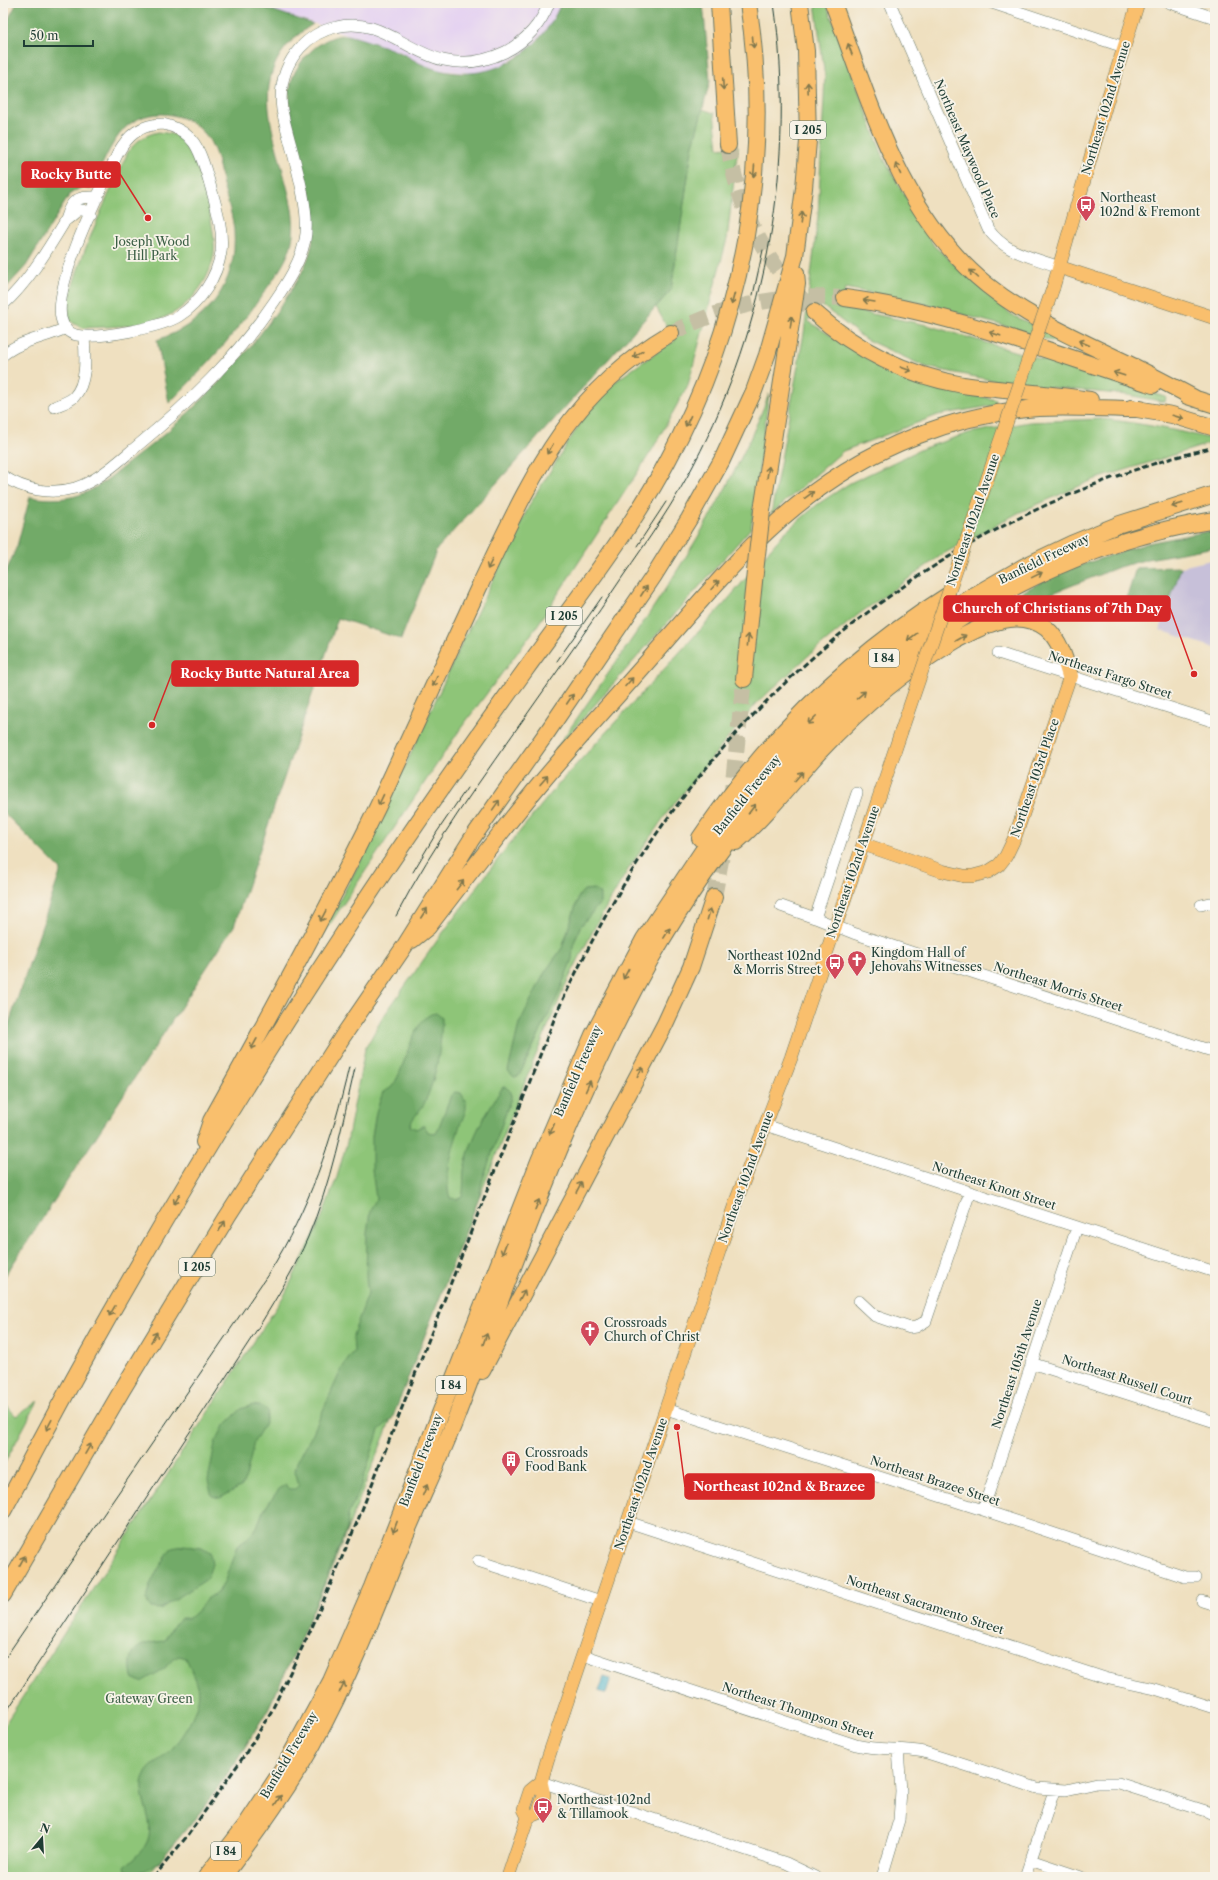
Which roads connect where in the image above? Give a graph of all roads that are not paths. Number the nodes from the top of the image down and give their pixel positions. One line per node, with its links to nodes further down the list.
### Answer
1 (549, 3): 31 (street)
2 (719, 3): 12 (highway, one-way to 12)
3 (748, 3): 52 (highway, I 205, one-way to 52)
4 (800, 3): 16 (highway, I 205, one-way to 4)
5 (833, 3): 26 (highway, one-way to 5)
6 (890, 3): 17 (street, Northeast Maywood Place)
7 (992, 3): 11 (street)
8 (1138, 3): 11 (main road, Northeast 102nd Avenue)
9 (1170, 3): 10 (street)
10 (1215, 18)
11 (1124, 46): 17 (main road, Northeast 102nd Avenue)
12 (728, 145)
13 (98, 198): 14 (street); 15 (street); 24 (street)
14 (91, 214): 15 (street); 22 (street)
15 (66, 220): 19 (street)
16 (795, 256): 37 (highway, one-way to 16, bridge); 49 (highway, I 205, one-way to 16)
17 (1059, 267): 21 (main road); 34 (main road, Northeast 102nd Avenue, bridge)
18 (845, 298): 26 (highway, one-way to 18)
19 (3, 305)
20 (814, 312): 29 (highway, one-way to 29)
21 (1215, 318)
22 (66, 328): 24 (street); 25 (street)
23 (671, 333): 52 (highway, one-way to 52)
24 (84, 336): 28 (street)
25 (3, 355)
26 (1196, 399): 27 (highway)
27 (1215, 405)
28 (54, 407)
29 (1141, 409): 30 (highway, one-way to 30); 49 (highway, one-way to 29)
30 (1215, 428)
31 (3, 476)
32 (1215, 494): 48 (highway, Banfield Freeway / I 84, one-way to 48)
33 (1215, 520): 41 (highway, Banfield Freeway / I 84, one-way to 33)
34 (947, 596): 40 (main road, Northeast 102nd Avenue, bridge); 48 (highway)
35 (998, 653): 36 (street, Northeast Fargo Street)
36 (1070, 676): 38 (street, Northeast Fargo Street); 40 (main road, Northeast 103rd Place); 41 (highway, one-way to 36)
37 (744, 679)
38 (1215, 722)
39 (857, 793): 46 (street)
40 (863, 844): 47 (main road, Northeast 102nd Avenue)
41 (713, 863): 60 (highway, Banfield Freeway / I 84, one-way to 41)
42 (714, 896): 60 (highway, one-way to 42)
43 (1215, 904): 44 (street)
44 (1201, 905)
45 (781, 906): 46 (street, Northeast Morris Street)
46 (815, 918): 47 (street, Northeast Morris Street)
47 (834, 926): 50 (street, Northeast Morris Street); 51 (main road, Northeast 102nd Avenue)
48 (644, 939): 78 (highway, Banfield Freeway / I 84, one-way to 78)
49 (404, 947): 66 (highway, I 205, one-way to 49)
50 (1215, 1052)
51 (765, 1125): 53 (street, Northeast Knott Street); 58 (main road, Northeast 102nd Avenue)
52 (197, 1165): 62 (highway, I 205, one-way to 62)
53 (970, 1192): 54 (street, Northeast Knott Street); 56 (street)
54 (1077, 1227): 55 (street, Northeast Knott Street); 57 (street, Northeast 105th Avenue)
55 (1215, 1272)
56 (859, 1301)
57 (1031, 1363): 59 (street, Northeast Russell Court); 61 (street, Northeast 105th Avenue)
58 (666, 1409): 61 (street, Northeast Brazee Street); 63 (main road, Northeast 102nd Avenue)
59 (1215, 1422)
60 (452, 1428): 79 (highway, Banfield Freeway / I 84, one-way to 60)
61 (983, 1510): 65 (street, Northeast Brazee Street)
62 (3, 1511)
63 (628, 1522): 67 (main road, Northeast 102nd Avenue); 71 (street, Northeast Sacramento Street)
64 (478, 1561): 67 (street)
65 (1196, 1577)
66 (3, 1595)
67 (601, 1601): 70 (main road, Northeast 102nd Avenue)
68 (1202, 1601): 69 (street)
69 (1215, 1605)
70 (583, 1655): 72 (street, Northeast Thompson Street); 73 (main road, Northeast 102nd Avenue)
71 (1215, 1708)
72 (898, 1749): 74 (street, Northeast Thompson Street); 82 (street)
73 (540, 1782): 77 (street); 80 (main road, Northeast 102nd Avenue)
74 (1054, 1790): 75 (street, Northeast Thompson Street); 76 (street)
75 (1215, 1814)
76 (1030, 1860): 83 (street); 84 (street)
77 (803, 1874): 81 (street)
78 (206, 1877)
79 (223, 1877)
80 (508, 1877)
81 (815, 1877)
82 (882, 1877)
83 (1025, 1877)
84 (1081, 1877)

